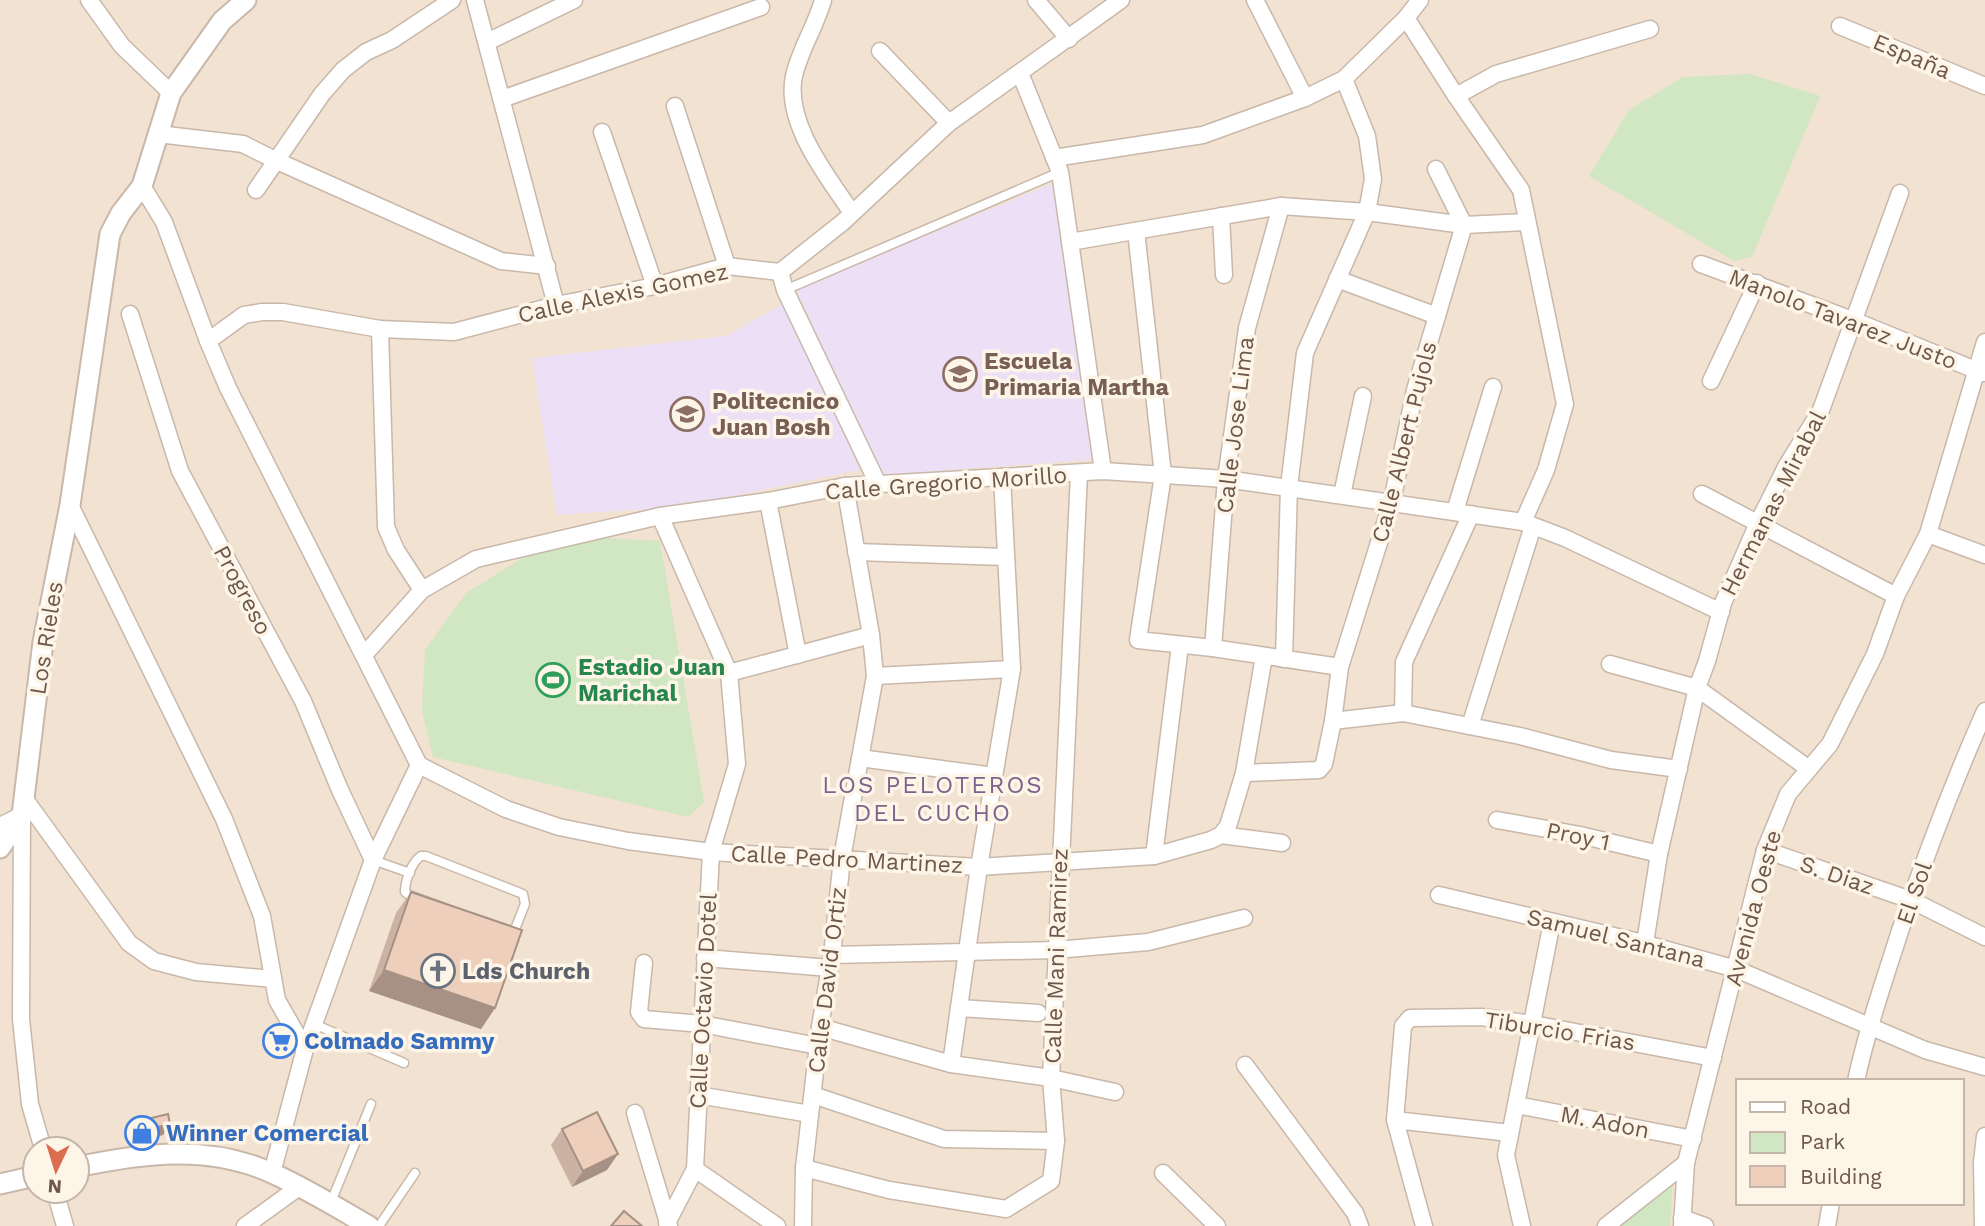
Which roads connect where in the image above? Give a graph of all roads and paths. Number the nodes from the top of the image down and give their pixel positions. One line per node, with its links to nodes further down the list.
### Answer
1 (89, 0): 21 (street)
2 (246, 0): 21 (street)
3 (452, 0): 29 (street)
4 (475, 0): 16 (street)
5 (574, 0): 16 (street)
6 (823, 0): 37 (street)
7 (1036, 0): 15 (street)
8 (1121, 0): 15 (street)
9 (1255, 0): 23 (street)
10 (1420, 0): 12 (street)
11 (761, 7): 24 (street)
12 (1406, 18): 19 (street); 22 (street)
13 (1840, 26): 20 (street, España)
14 (1650, 29): 22 (street)
15 (1069, 39): 18 (street)
16 (487, 43): 24 (street)
17 (880, 51): 26 (street)
18 (1020, 73): 26 (street); 30 (street)
19 (1344, 79): 23 (street); 36 (street)
20 (1985, 86)
21 (171, 93): 28 (street)
22 (1456, 96): 39 (street)
23 (1305, 98): 30 (street)
24 (502, 99): 44 (street)
25 (675, 106): 45 (street)
26 (949, 123): 37 (street)
27 (602, 132): 50 (street)
28 (158, 134): 29 (street); 32 (street)
29 (277, 162): 33 (street); 44 (street)
30 (1057, 165): 42 (street); 51 (lane)
31 (1436, 169): 40 (street)
32 (142, 186): 57 (street); 75 (street, Los Rieles)
33 (256, 190)
34 (1900, 193): 55 (street, Hermanas Mirabal)
35 (1281, 206): 36 (street); 38 (street); 67 (street, Calle Jose Lima)
36 (1367, 212): 40 (street); 48 (street)
37 (852, 213): 46 (street)
38 (1221, 216): 41 (street); 47 (street)
39 (1526, 222): 40 (street); 79 (street)
40 (1464, 225): 54 (street, Calle Albert Pujols)
41 (1136, 230): 42 (street); 65 (street)
42 (1070, 242): 63 (street)
43 (1701, 264): 49 (street, Manolo Tavarez Justo)
44 (547, 266): 52 (street)
45 (727, 266): 46 (street, Calle Alexis Gomez); 50 (street, Calle Alexis Gomez)
46 (780, 272): 51 (street)
47 (1224, 275)
48 (1337, 279): 54 (street); 70 (street)
49 (1757, 284): 55 (street, Manolo Tavarez Justo); 60 (street)
50 (655, 286): 52 (street, Calle Alexis Gomez)
51 (785, 290): 68 (street)
52 (556, 305): 56 (street, Calle Alexis Gomez)
53 (130, 314): 121 (street, Progreso)
54 (1437, 316): 74 (street, Calle Albert Pujols)
55 (1855, 321): 59 (street, Manolo Tavarez Justo); 78 (street, Hermanas Mirabal)
56 (380, 329): 57 (street, Calle Alexis Gomez); 84 (street)
57 (208, 341): 90 (street)
58 (1985, 342): 59 (street, Avenida Oeste)
59 (1980, 372): 80 (street, Avenida Oeste)
60 (1711, 381)
61 (1493, 387): 76 (street)
62 (1363, 396): 72 (street)
63 (1103, 471): 64 (street, Calle Gregorio Morillo); 65 (street, Calle Gregorio Morillo)
64 (1079, 472): 66 (street, Calle Gregorio Morillo); 122 (street, Calle Mani Ramirez)
65 (1163, 475): 67 (street, Calle Gregorio Morillo); 88 (street)
66 (1002, 477): 68 (street, Calle Gregorio Morillo); 83 (street)
67 (1226, 479): 70 (street, Calle Gregorio Morillo); 89 (street, Calle Jose Lima)
68 (877, 484): 69 (street, Calle Gregorio Morillo)
69 (845, 486): 73 (street, Calle Gregorio Morillo); 81 (street, Calle David Ortiz)
70 (1289, 487): 72 (street, Calle Gregorio Morillo); 93 (street)
71 (1702, 494): 78 (street)
72 (1342, 495): 74 (street, Calle Gregorio Morillo)
73 (768, 502): 77 (street, Calle Gregorio Morillo); 91 (street)
74 (1392, 502): 76 (street, Calle Gregorio Morillo); 95 (street, Calle Albert Pujols)
75 (70, 505): 110 (street, Los Rieles); 137 (street)
76 (1463, 513): 79 (street, Calle Gregorio Morillo); 101 (street)
77 (660, 516): 84 (street, Calle Gregorio Morillo); 97 (street, Calle Octavio Dotel)
78 (1758, 523): 85 (street); 86 (street, Hermanas Mirabal)
79 (1528, 524): 86 (street, Calle Gregorio Morillo); 103 (street)
80 (1928, 534): 82 (street); 85 (street, Avenida Oeste)
81 (856, 552): 83 (street); 87 (street, Calle David Ortiz)
82 (1985, 555)
83 (1006, 557): 96 (street)
84 (422, 590): 90 (street, Calle Gregorio Morillo)
85 (1896, 596): 107 (street, Avenida Oeste)
86 (1721, 612): 99 (street, Hermanas Mirabal)
87 (871, 635): 91 (street); 98 (street, Calle David Ortiz)
88 (1180, 645): 89 (street); 119 (street)
89 (1213, 648): 92 (street)
90 (364, 655): 105 (street)
91 (797, 655): 97 (street)
92 (1264, 656): 93 (street); 108 (street)
93 (1284, 659): 95 (street)
94 (1610, 664): 99 (street)
95 (1340, 667): 102 (street, Calle Albert Pujols)
96 (1012, 668): 98 (street); 109 (street)
97 (729, 673): 117 (street, Calle Octavio Dotel)
98 (875, 676): 104 (street, Calle David Ortiz)
99 (1697, 688): 106 (street, Hermanas Mirabal); 107 (street)
100 (1985, 711): 126 (street, El Sol)
101 (1403, 713): 102 (street); 103 (street)
102 (1333, 721): 108 (street, Calle Albert Pujols)
103 (1470, 726): 106 (street)
104 (860, 758): 109 (street); 120 (street, Calle David Ortiz)
105 (419, 765): 117 (street, Calle Pedro Martinez); 121 (street)
106 (1679, 769): 118 (street, Hermanas Mirabal)
107 (1809, 769): 116 (street, Avenida Oeste)
108 (1244, 773): 113 (street)
109 (994, 776): 123 (street)
110 (23, 807): 112 (street); 115 (street); 137 (street); 163 (street, Los Rieles)
111 (1497, 820): 118 (street, Proy 1)
112 (0, 826)
113 (1221, 835): 114 (street); 119 (street, Calle Pedro Martinez)
114 (1282, 843)
115 (0, 848)
116 (1765, 850): 126 (street, S. Diaz); 136 (street, Avenida Oeste)
117 (711, 852): 120 (street, Calle Pedro Martinez); 133 (street, Calle Octavio Dotel)
118 (1659, 854): 130 (street, Hermanas Mirabal)
119 (1154, 856): 122 (street, Calle Pedro Martinez)
120 (842, 859): 123 (street, Calle Pedro Martinez); 134 (street, Calle David Ortiz)
121 (373, 860): 124 (lane); 140 (street)
122 (1060, 862): 123 (street, Calle Pedro Martinez); 131 (street, Calle Mani Ramirez)
123 (979, 867): 132 (street)
124 (410, 873): 124 (lane)
125 (1439, 895): 128 (street, Samuel Santana)
126 (1911, 900): 129 (street, S. Diaz); 144 (street, El Sol)
127 (1244, 918): 131 (street)
128 (1552, 922): 130 (street, Samuel Santana); 142 (street)
129 (1985, 937)
130 (1646, 943): 136 (street, Samuel Santana)
131 (1056, 950): 132 (street); 152 (street, Calle Mani Ramirez)
132 (967, 953): 134 (street); 138 (street)
133 (705, 958): 134 (street); 141 (street, Calle Octavio Dotel)
134 (831, 962): 143 (street, Calle David Ortiz)
135 (644, 963): 141 (street)
136 (1736, 969): 144 (street, Samuel Santana); 147 (street, Avenida Oeste)
137 (273, 979): 146 (street)
138 (959, 1008): 139 (street); 149 (street)
139 (1038, 1013)
140 (314, 1024): 146 (street); 148 (lane)
141 (702, 1024): 145 (street); 156 (street, Calle Octavio Dotel)
142 (1533, 1024): 147 (street, Tiburcio Frias); 158 (street); 161 (street, Tiburcio Frias)
143 (820, 1027): 145 (street, Calle David Ortiz); 149 (street)
144 (1870, 1027): 151 (street, Samuel Santana); 153 (street, El Sol)
145 (818, 1046): 155 (street, Calle David Ortiz)
146 (305, 1049): 171 (street)
147 (1713, 1058): 165 (street, Avenida Oeste)
148 (404, 1063)
149 (951, 1064): 152 (street)
150 (1245, 1065): 189 (street)
151 (1985, 1068)
152 (1051, 1078): 154 (street); 166 (street, Calle Mani Ramirez)
153 (1857, 1079)
154 (1115, 1092)
155 (813, 1095): 160 (street, Calle David Ortiz); 166 (street)
156 (698, 1096): 160 (street); 170 (street, Calle Octavio Dotel)
157 (370, 1104): 177 (lane)
158 (1517, 1105): 162 (street); 165 (street, M. Adon)
159 (635, 1113): 181 (street)
160 (810, 1114): 169 (street, Calle David Ortiz)
161 (1395, 1120): 162 (street); 190 (street)
162 (1510, 1133): 191 (street)
163 (39, 1135)
164 (1985, 1136): 195 (street)
165 (1693, 1139): 167 (street, Avenida Oeste)
166 (1056, 1141): 169 (street, Calle Mani Ramirez)
167 (1686, 1163): 180 (street, Avenida Oeste); 192 (street)
168 (91, 1164): 171 (street)
169 (804, 1168): 187 (street, Calle David Ortiz)
170 (695, 1169): 181 (street); 186 (street)
171 (272, 1172): 176 (street)
172 (415, 1173): 185 (lane)
173 (1163, 1173): 188 (street)
174 (21, 1179): 175 (street)
175 (3, 1182)
176 (299, 1187): 177 (street); 183 (street)
177 (330, 1204): 184 (street)
178 (59, 1205): 182 (street)
179 (1831, 1205): 194 (street)
180 (1682, 1222): 193 (street)
181 (668, 1225)
182 (65, 1226)
183 (245, 1226)
184 (369, 1226)
185 (379, 1226)
186 (777, 1226)
187 (803, 1226)
188 (1217, 1226)
189 (1360, 1226)
190 (1424, 1226)
191 (1522, 1226)
192 (1606, 1226)
193 (1705, 1226)
194 (1827, 1226)
195 (1983, 1226)

